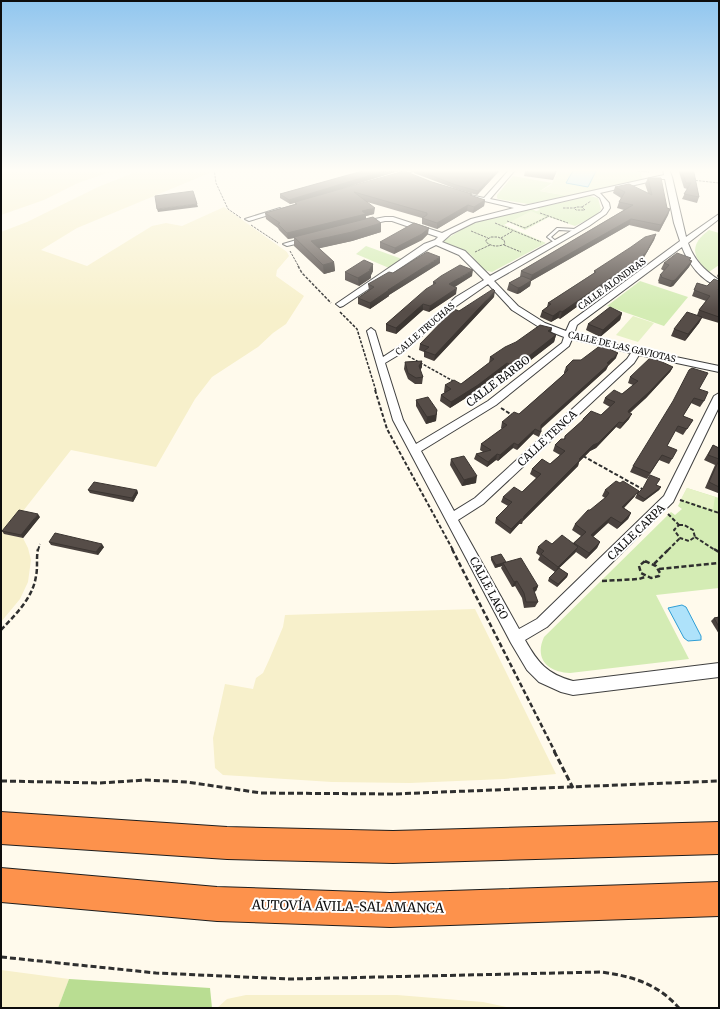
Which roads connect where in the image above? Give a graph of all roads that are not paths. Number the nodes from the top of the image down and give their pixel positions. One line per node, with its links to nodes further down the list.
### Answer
1 (260, 216): 6 (street)
2 (486, 216): 11 (street)
3 (599, 216): 16 (street, CALLE TRUCHAS)
4 (677, 216): 8 (street)
5 (719, 216): 9 (street, CALLE ALONDRAS)
6 (249, 219)
7 (355, 226): 11 (street, CALLE DE LAS GAVIOTAS)
8 (680, 229): 9 (street); 12 (street)
9 (696, 233): 12 (street, CALLE ALONDRAS)
10 (318, 236): 13 (street)
11 (441, 239): 16 (street, CALLE DE LAS GAVIOTAS); 18 (street)
12 (684, 242): 14 (street, CALLE ALONDRAS); 15 (street)
13 (286, 247)
14 (672, 252): 15 (street); 20 (street, CALLE ALONDRAS)
15 (691, 255): 17 (street)
16 (488, 280): 20 (street, CALLE DE LAS GAVIOTAS); 22 (street, CALLE TRUCHAS)
17 (719, 284)
18 (338, 307)
19 (371, 332): 22 (street, CALLE LAGO)
20 (570, 336): 21 (street, CALLE DE LAS GAVIOTAS); 25 (street, CALLE BARBO)
21 (636, 352): 23 (street, CALLE DE LAS GAVIOTAS); 26 (street, CALLE TENCA)
22 (380, 362): 25 (street, CALLE LAGO)
23 (719, 369)
24 (719, 396): 27 (street, CALLE CARPA)
25 (414, 450): 26 (street, CALLE LAGO)
26 (452, 518): 27 (street, CALLE LAGO)
27 (516, 638): 28 (street, CALLE LAGO)
28 (719, 670)
29 (1, 828): 30 (highway)
30 (719, 838)
31 (1, 885): 32 (highway, AUTOVÍA ÁVILA-SALAMANCA)
32 (719, 899)

